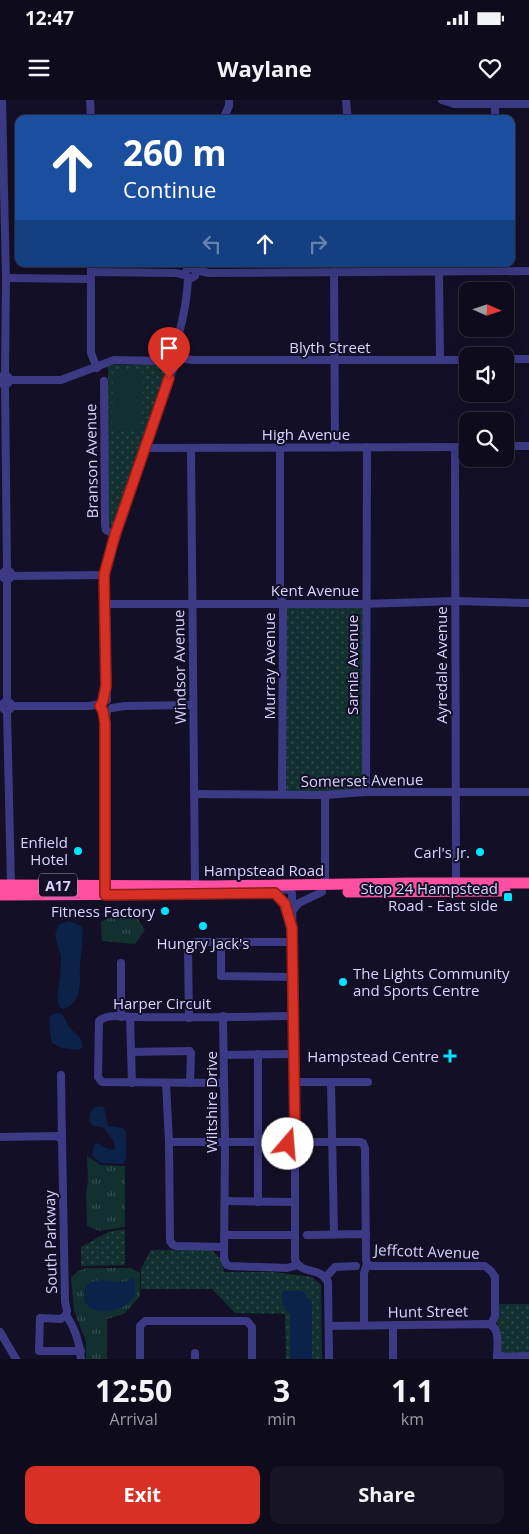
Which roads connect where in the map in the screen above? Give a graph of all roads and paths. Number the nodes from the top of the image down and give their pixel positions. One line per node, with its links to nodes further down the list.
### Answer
1 (2, 100): 12 (street)
2 (90, 100): 8 (street)
3 (229, 100): 9 (street)
4 (346, 100): 10 (street)
5 (442, 100): 6 (street)
6 (495, 102): 7 (street); 11 (street)
7 (529, 104)
8 (90, 115)
9 (225, 115)
10 (348, 115)
11 (495, 115)
12 (2, 196): 20 (street)
13 (375, 267): 16 (street); 19 (street)
14 (496, 267): 16 (street); 17 (street)
15 (191, 271): 18 (street); 19 (street); 25 (street)
16 (439, 271): 23 (street)
17 (529, 271)
18 (91, 272): 20 (street); 27 (street)
19 (334, 272): 26 (street)
20 (6, 278): 28 (street)
21 (514, 359): 22 (street)
22 (529, 359)
23 (440, 360): 24 (street, Blyth Street); 26 (street, Blyth Street)
24 (459, 360)
25 (174, 361): 26 (street, Blyth Street); 27 (street, Blyth Street); 37 (street)
26 (334, 361): 33 (street)
27 (97, 368): 28 (street, Blyth Street)
28 (4, 380): 41 (street)
29 (104, 381): 39 (street, Branson Avenue)
30 (514, 446): 31 (street)
31 (528, 446)
32 (280, 447): 33 (street, High Avenue); 38 (street, High Avenue); 46 (street, Murray Avenue)
33 (335, 447): 34 (street, High Avenue)
34 (367, 447): 35 (street, High Avenue); 47 (street, Sarnia Avenue)
35 (455, 447): 36 (street, High Avenue); 42 (street, Ayredale Avenue)
36 (459, 447)
37 (145, 448): 38 (street, High Avenue); 39 (street)
38 (191, 448): 45 (street, Windsor Avenue)
39 (115, 535): 40 (street)
40 (104, 575): 41 (street); 44 (street)
41 (5, 576): 49 (street)
42 (455, 601): 43 (street, Kent Avenue); 47 (street, Kent Avenue); 55 (street, Ayredale Avenue)
43 (528, 602)
44 (105, 604): 45 (street, Kent Avenue); 50 (street)
45 (192, 604): 46 (street, Kent Avenue); 48 (street, Windsor Avenue)
46 (283, 604): 47 (street, Kent Avenue); 54 (street, Murray Avenue)
47 (366, 604): 51 (street, Sarnia Avenue)
48 (193, 705): 50 (street); 53 (street, Windsor Avenue)
49 (6, 706): 50 (street); 61 (street)
50 (105, 706): 62 (street)
51 (366, 792): 55 (street, Somerset Avenue); 56 (street, Somerset Avenue)
52 (529, 792): 55 (street, Somerset Avenue)
53 (194, 794): 54 (street, Somerset Avenue); 58 (street, Windsor Avenue)
54 (282, 794): 56 (street, Somerset Avenue)
55 (455, 794): 59 (street, Ayredale Avenue)
56 (325, 795): 63 (street)
57 (529, 883): 59 (highway, Hampstead Road / A17)
58 (195, 886): 60 (highway, Hampstead Road / A17); 62 (highway, Hampstead Road / A17)
59 (456, 887): 63 (highway, Hampstead Road / A17); 64 (highway, Hampstead Road / A17)
60 (274, 889): 62 (highway, Hampstead Road / A17); 63 (highway, Hampstead Road / A17); 65 (highway, Hampstead Road / A17); 67 (highway)
61 (6, 890): 62 (highway, Hampstead Road / A17)
62 (105, 890)
63 (324, 890): 65 (highway, Hampstead Road / A17); 66 (street)
64 (529, 891)
65 (292, 892): 66 (street)
66 (292, 911): 67 (street)
67 (292, 928): 69 (street)
68 (221, 942): 69 (street); 71 (street); 76 (street)
69 (292, 942): 71 (street)
70 (121, 963): 72 (street)
71 (292, 976): 74 (street)
72 (121, 1016): 75 (street, Harper Circuit); 86 (street, Harper Circuit)
73 (223, 1016): 74 (street, Harper Circuit); 76 (street, Harper Circuit); 78 (street, Wiltshire Drive)
74 (292, 1016): 80 (street)
75 (130, 1017): 76 (street, Harper Circuit); 77 (street)
76 (189, 1018)
77 (131, 1052): 82 (street); 86 (street)
78 (225, 1054): 79 (street); 88 (street, Wiltshire Drive)
79 (258, 1054): 80 (street); 94 (street)
80 (293, 1054): 83 (street)
81 (61, 1075): 91 (street, South Parkway)
82 (190, 1082): 87 (street, Harper Circuit); 88 (street, Harper Circuit)
83 (293, 1082): 84 (street); 89 (street)
84 (331, 1082): 85 (street); 97 (street)
85 (368, 1082)
86 (132, 1083): 87 (street, Harper Circuit)
87 (166, 1083): 93 (street)
88 (224, 1083): 92 (street, Wiltshire Drive)
89 (295, 1134): 95 (street); 96 (street)
90 (0, 1137): 91 (street)
91 (62, 1140): 112 (street, South Parkway)
92 (225, 1141): 93 (street); 94 (street); 99 (street, Wiltshire Drive)
93 (169, 1142): 107 (street)
94 (258, 1142): 95 (street); 100 (street)
95 (287, 1142): 98 (street)
96 (302, 1142): 97 (street, Jeffcott Avenue); 98 (street)
97 (332, 1142): 102 (street); 103 (street, Jeffcott Avenue)
98 (295, 1149): 101 (street)
99 (225, 1201): 100 (street); 104 (street, Wiltshire Drive)
100 (258, 1202): 101 (street)
101 (295, 1202): 105 (street)
102 (334, 1234): 103 (street); 106 (street)
103 (366, 1234): 108 (street, Jeffcott Avenue)
104 (224, 1235): 105 (street); 107 (street, Wiltshire Drive)
105 (295, 1235): 109 (street)
106 (307, 1235)
107 (224, 1247): 109 (street)
108 (367, 1264): 114 (street, Jeffcott Avenue); 116 (street)
109 (298, 1265): 111 (street)
110 (356, 1266): 111 (street)
111 (325, 1278): 115 (street)
112 (66, 1315): 118 (street); 118 (street, South Parkway)
113 (393, 1325): 114 (street, Hunt Street); 116 (street, Hunt Street); 125 (street)
114 (491, 1325): 120 (street)
115 (329, 1326): 116 (street, Hunt Street); 124 (street)
116 (364, 1326)
117 (0, 1332): 121 (street)
118 (81, 1355)
119 (529, 1356): 120 (street)
120 (497, 1358)
121 (16, 1359)
122 (140, 1359): 123 (street)
123 (252, 1359)
124 (329, 1359)
125 (393, 1359)

